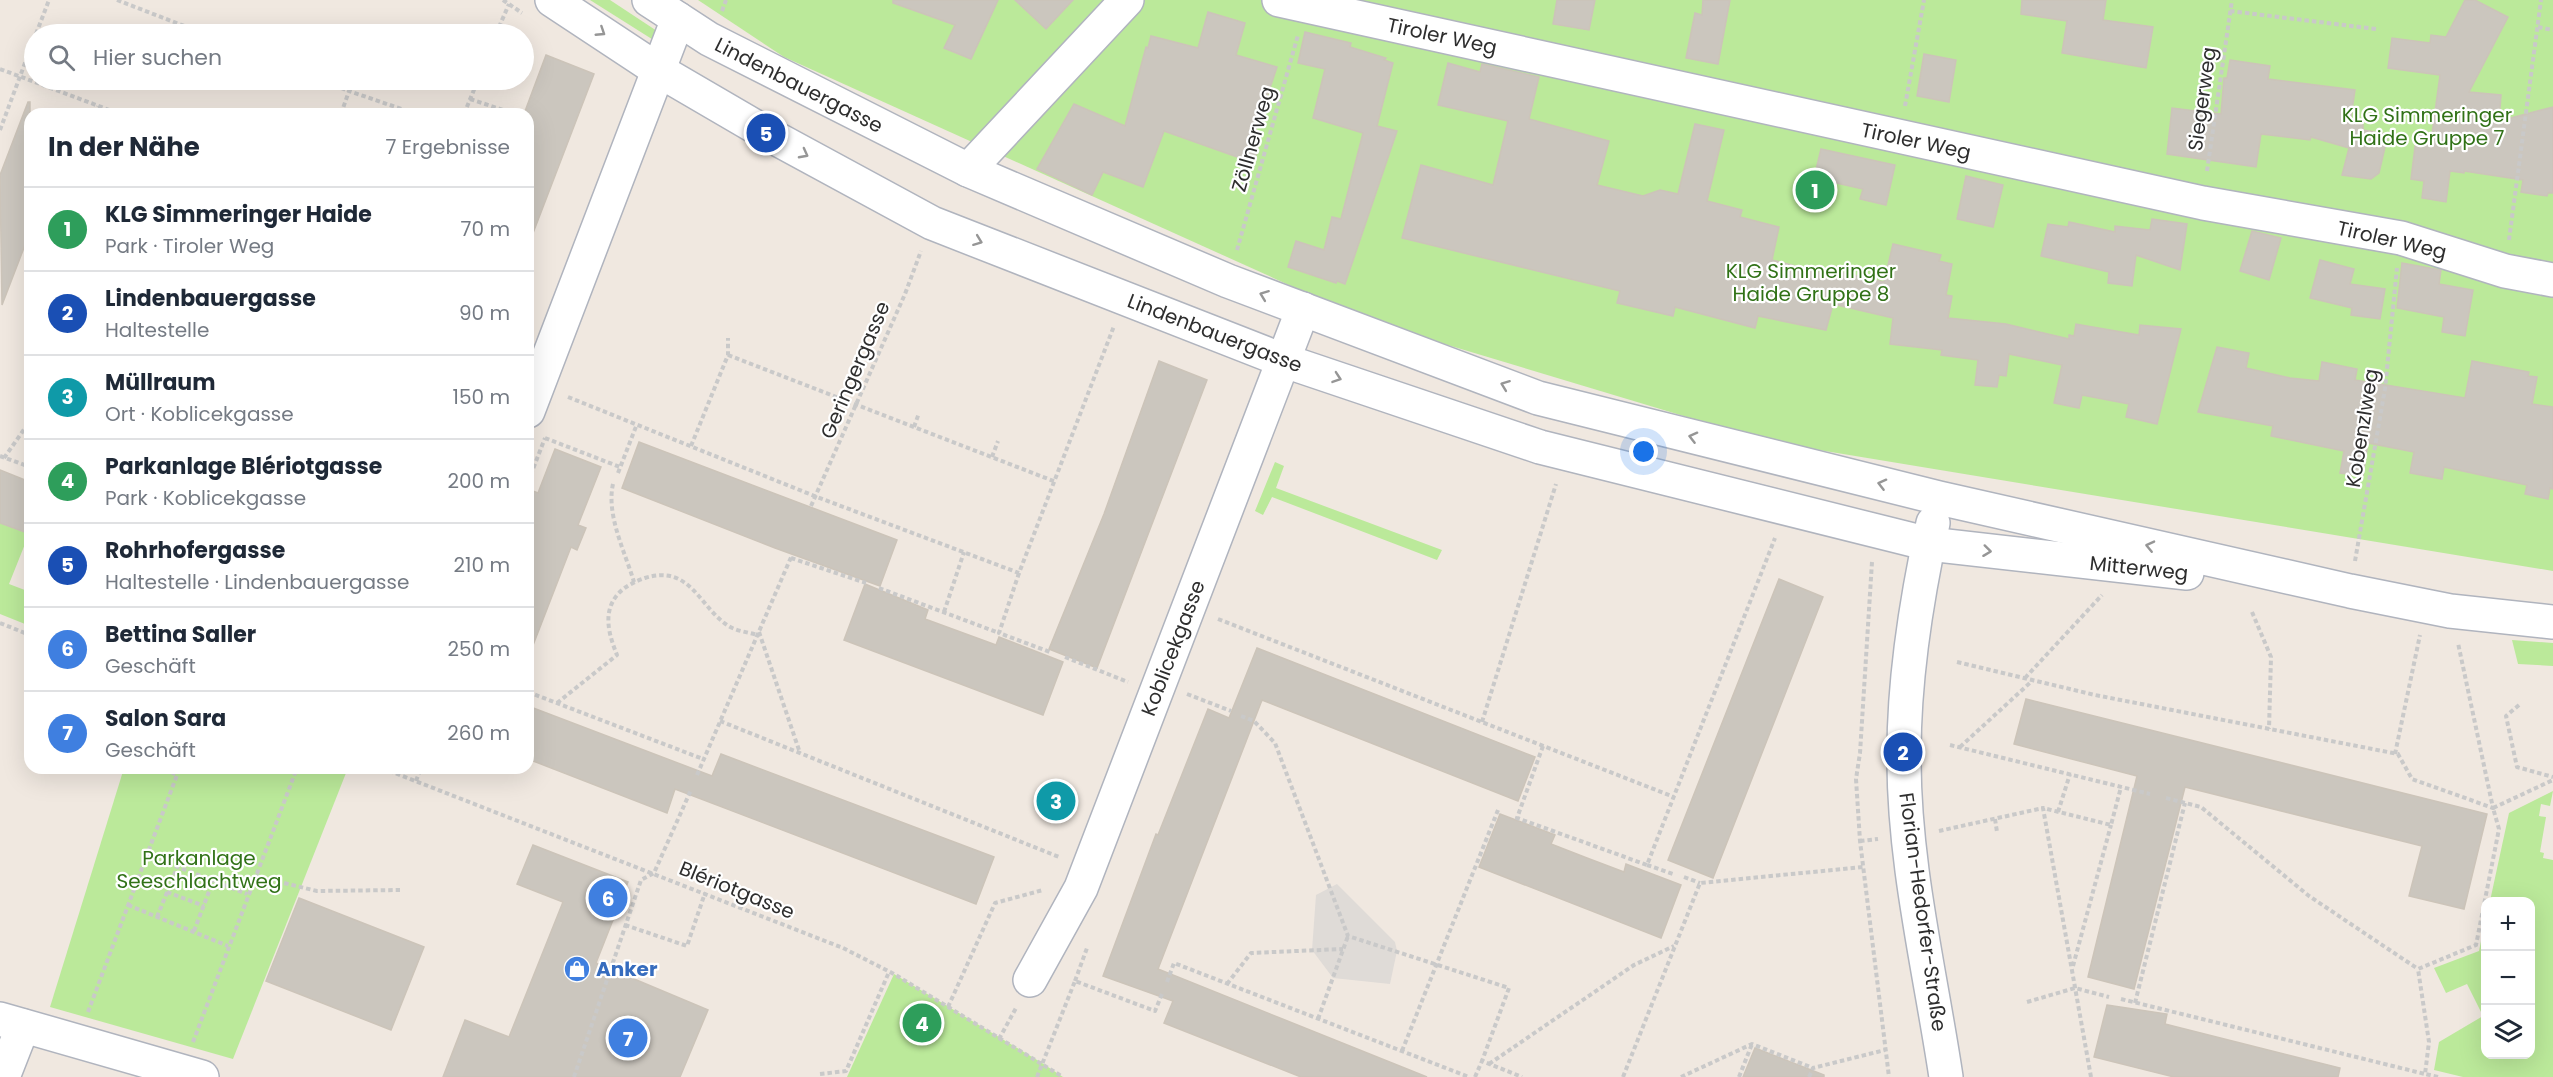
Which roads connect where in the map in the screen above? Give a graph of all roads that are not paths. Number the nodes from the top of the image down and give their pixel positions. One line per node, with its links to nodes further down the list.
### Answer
1 (649, 0): 5 (street, Lindenbauergasse)
2 (1127, 0): 7 (street)
3 (1293, 3): 8 (street, Tiroler Weg)
4 (540, 8): 6 (street, Lindenbauergasse, one-way to 6)
5 (678, 19): 6 (street); 7 (street, Lindenbauergasse)
6 (658, 70): 10 (street, Lindenbauergasse, one-way to 10); 11 (street)
7 (968, 170): 9 (street, Lindenbauergasse, one-way to 7)
8 (2553, 280)
9 (1303, 309): 10 (street, Koblicekgasse); 12 (street, Lindenbauergasse, one-way to 9)
10 (1285, 361): 13 (street, Lindenbauergasse, one-way to 13); 16 (street, Koblicekgasse)
11 (541, 425)
12 (1939, 498): 13 (street, Florian-Hedorfer-Straße); 14 (street, Mitterweg, one-way to 12)
13 (1929, 544): 14 (street, Mitterweg, one-way to 14); 20 (street, Florian-Hedorfer-Straße)
14 (2350, 591): 15 (street, Mitterweg)
15 (2553, 622)
16 (1030, 981)
17 (12, 1023): 18 (street); 19 (street)
18 (196, 1064)
19 (3, 1077)
20 (1946, 1077)

